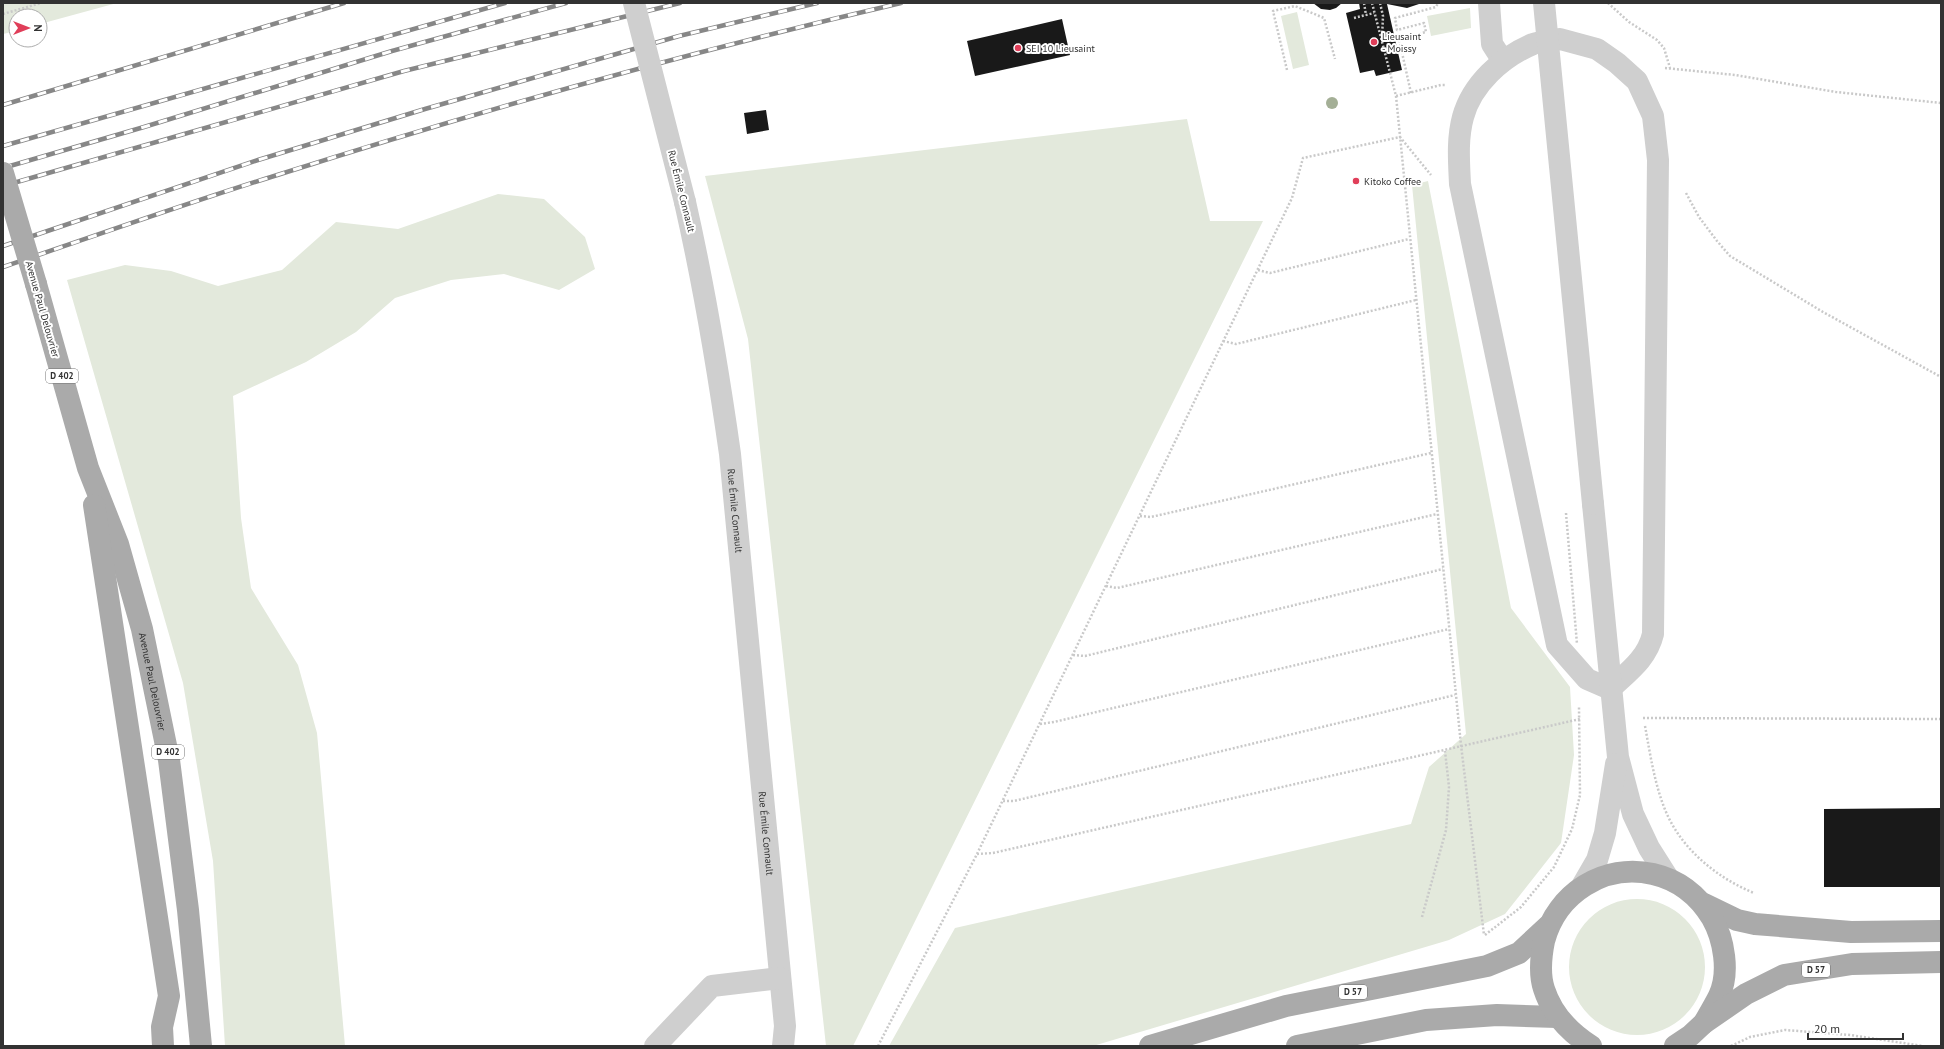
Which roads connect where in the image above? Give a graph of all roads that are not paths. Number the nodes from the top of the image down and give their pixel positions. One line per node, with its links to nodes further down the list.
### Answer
1 (634, 3): 15 (street, Rue Émile Connault, bridge)
2 (1489, 3): 4 (street)
3 (1544, 3): 7 (street, bridge)
4 (1503, 61): 7 (street); 7 (street)
5 (3, 173): 6 (main road, Avenue Paul Delouvrier / D 402, bridge)
6 (88, 468): 16 (main road, Avenue Paul Delouvrier / D 402); 22 (main road, Avenue Paul Delouvrier / D 402)
7 (1610, 689): 8 (street)
8 (1618, 756): 9 (street); 10 (street)
9 (1668, 878): 10 (main road); 11 (main road)
10 (1582, 886): 12 (main road)
11 (1704, 904): 13 (main road); 18 (main road)
12 (1548, 926): 17 (main road); 24 (main road, D 57)
13 (1941, 931)
14 (1941, 962): 18 (main road, D 57)
15 (780, 978): 19 (street, Rue Émile Connault); 23 (street)
16 (169, 996): 20 (main road, Avenue Paul Delouvrier / D 402); 21 (main road)
17 (1557, 1017): 25 (main road); 26 (main road)
18 (1704, 1023): 27 (main road)
19 (786, 1039)
20 (163, 1046)
21 (176, 1046)
22 (201, 1046)
23 (655, 1046)
24 (1150, 1046)
25 (1297, 1046)
26 (1591, 1046)
27 (1675, 1046)

